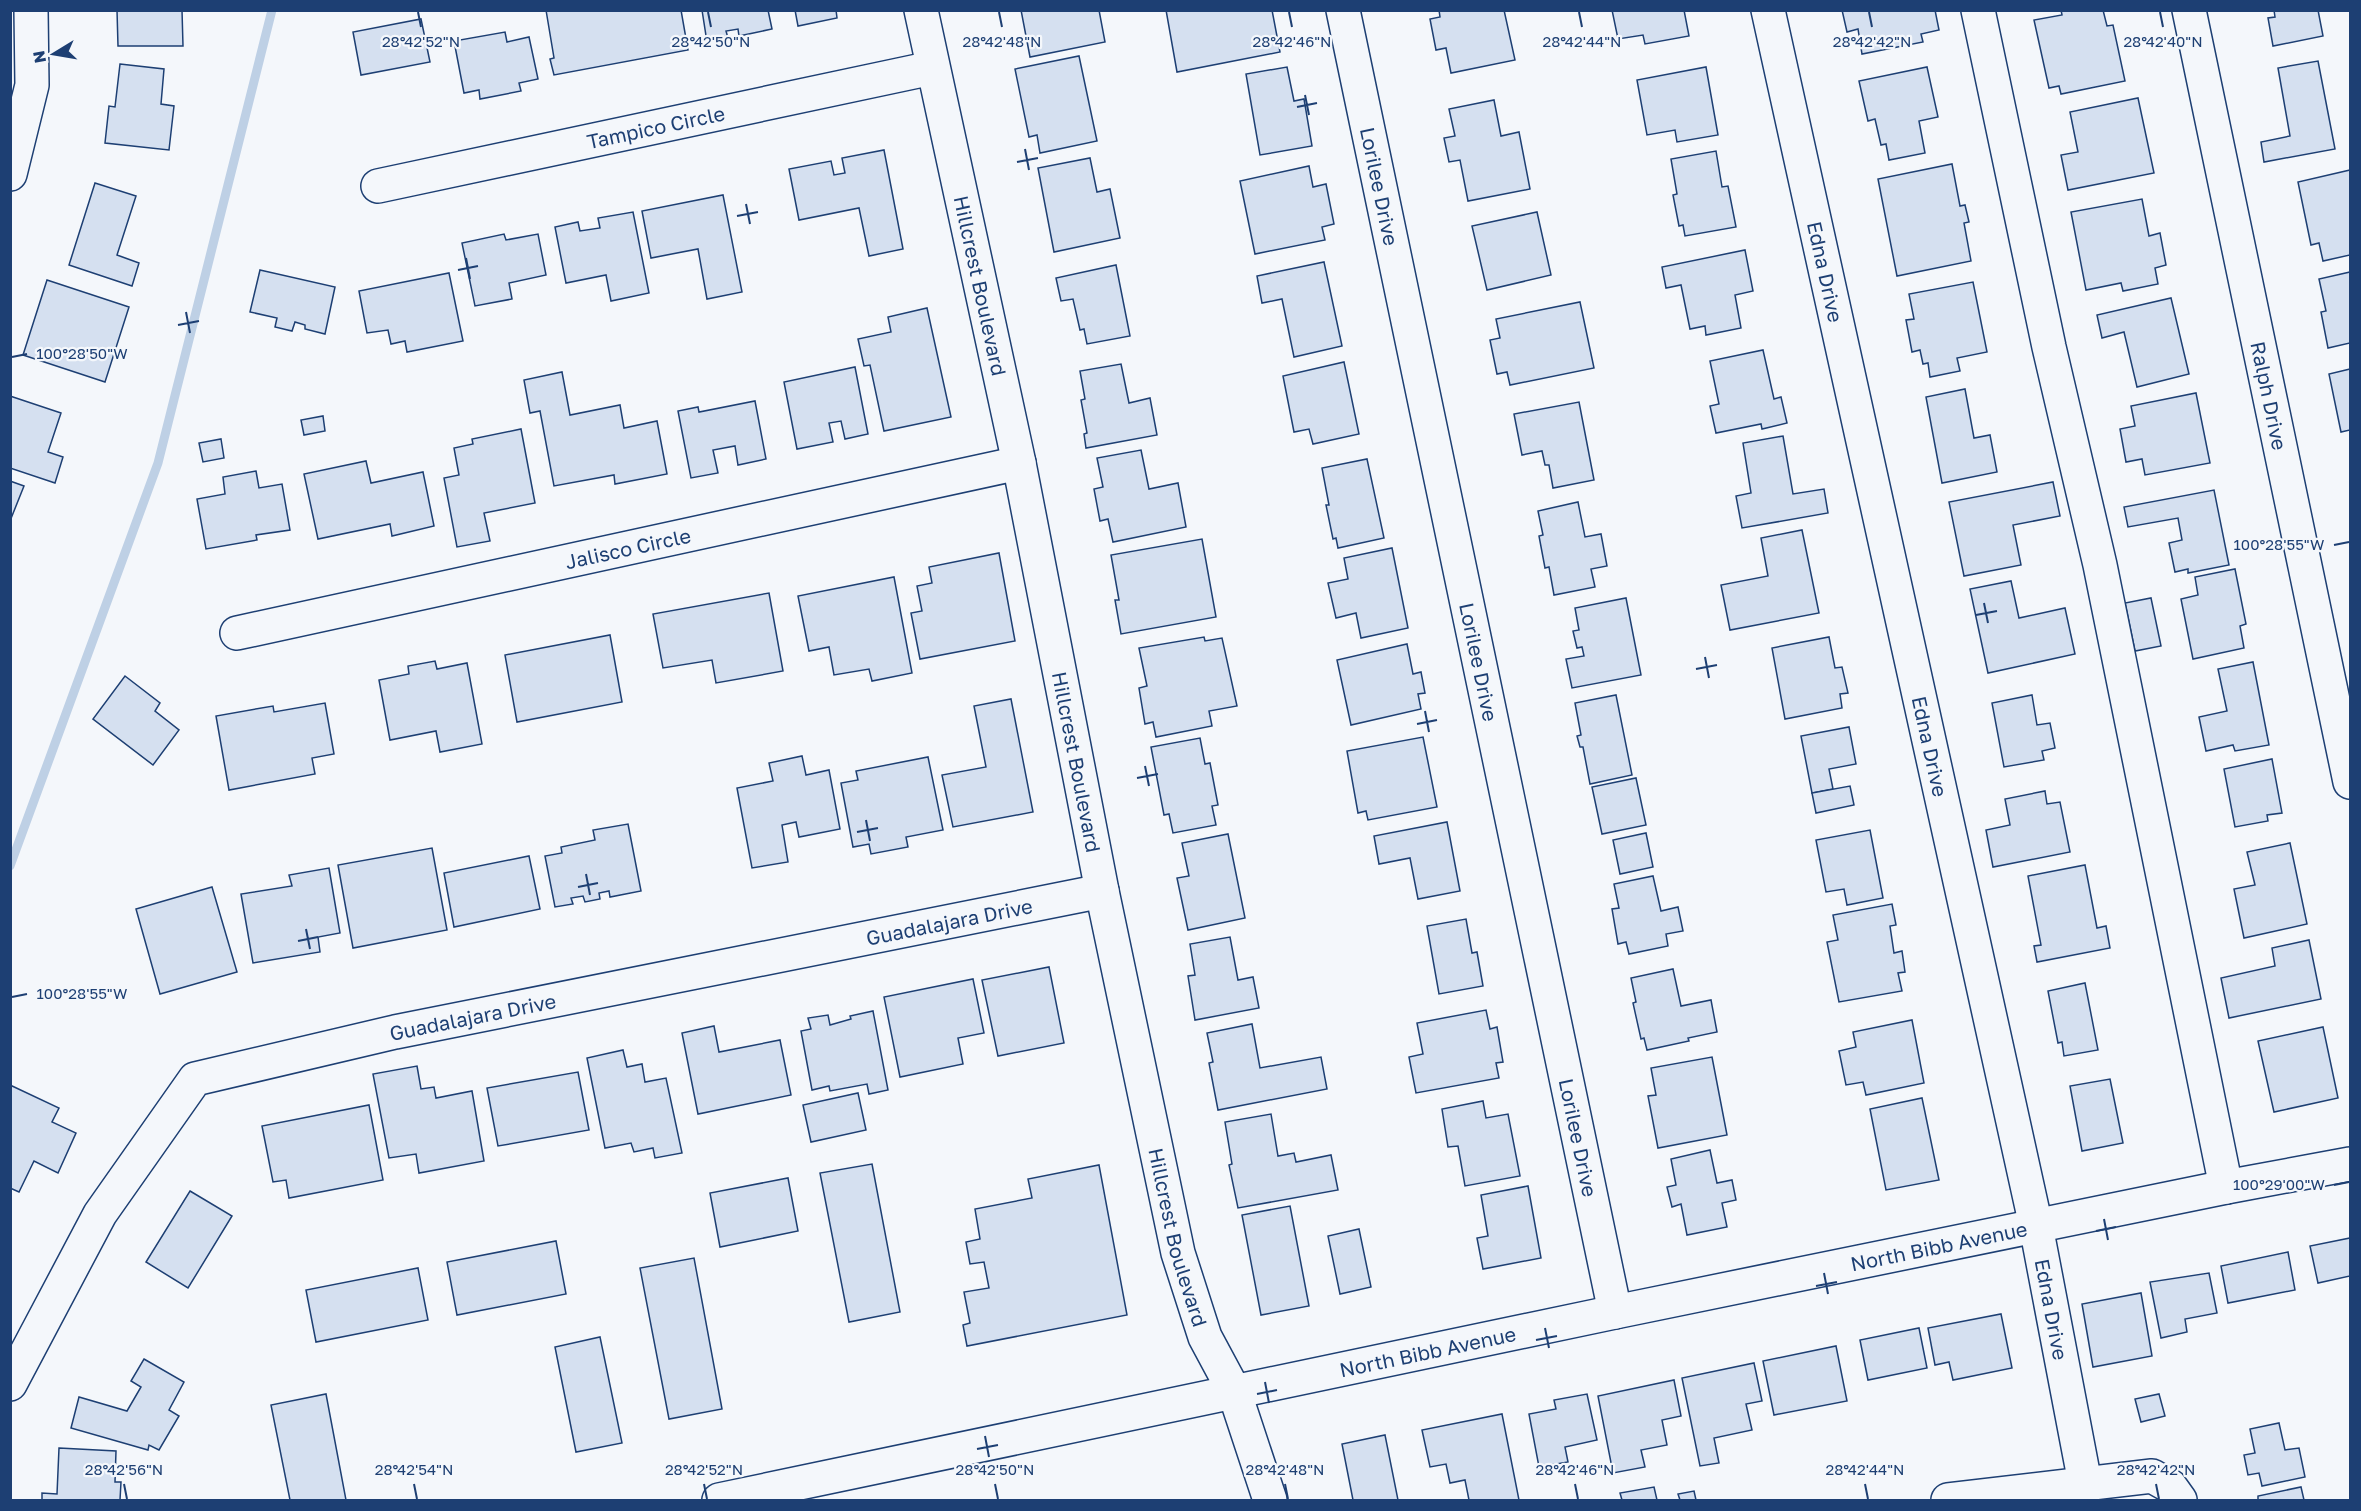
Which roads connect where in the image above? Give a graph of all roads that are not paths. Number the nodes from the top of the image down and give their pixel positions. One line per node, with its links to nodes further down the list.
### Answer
1 (31, 10): 8 (street)
2 (921, 10): 7 (street, Hillcrest Boulevard)
3 (1343, 10): 17 (street, Lorilee Drive)
4 (1768, 10): 16 (street, Edna Drive)
5 (1978, 10): 15 (street)
6 (2189, 10): 12 (street, Ralph Drive)
7 (932, 68): 9 (street, Tampico Circle); 10 (street, Hillcrest Boulevard)
8 (10, 174)
9 (378, 186)
10 (1019, 463): 11 (street, Jalisco Circle); 13 (street, Hillcrest Boulevard)
11 (237, 633)
12 (2350, 782)
13 (1102, 891): 18 (street, Guadalajara Drive); 19 (street, Hillcrest Boulevard)
14 (2350, 1164): 15 (street, North Bibb Avenue)
15 (2226, 1187): 16 (street, North Bibb Avenue)
16 (2036, 1226): 17 (street, North Bibb Avenue); 20 (street, Edna Drive)
17 (1615, 1312): 19 (street, North Bibb Avenue)
18 (10, 1384)
19 (1234, 1391): 21 (street, North Bibb Avenue); 22 (street, Hillcrest Boulevard)
20 (2085, 1483): 23 (street); 24 (street)
21 (719, 1500)
22 (1270, 1500)
23 (1948, 1500)
24 (2180, 1500)

